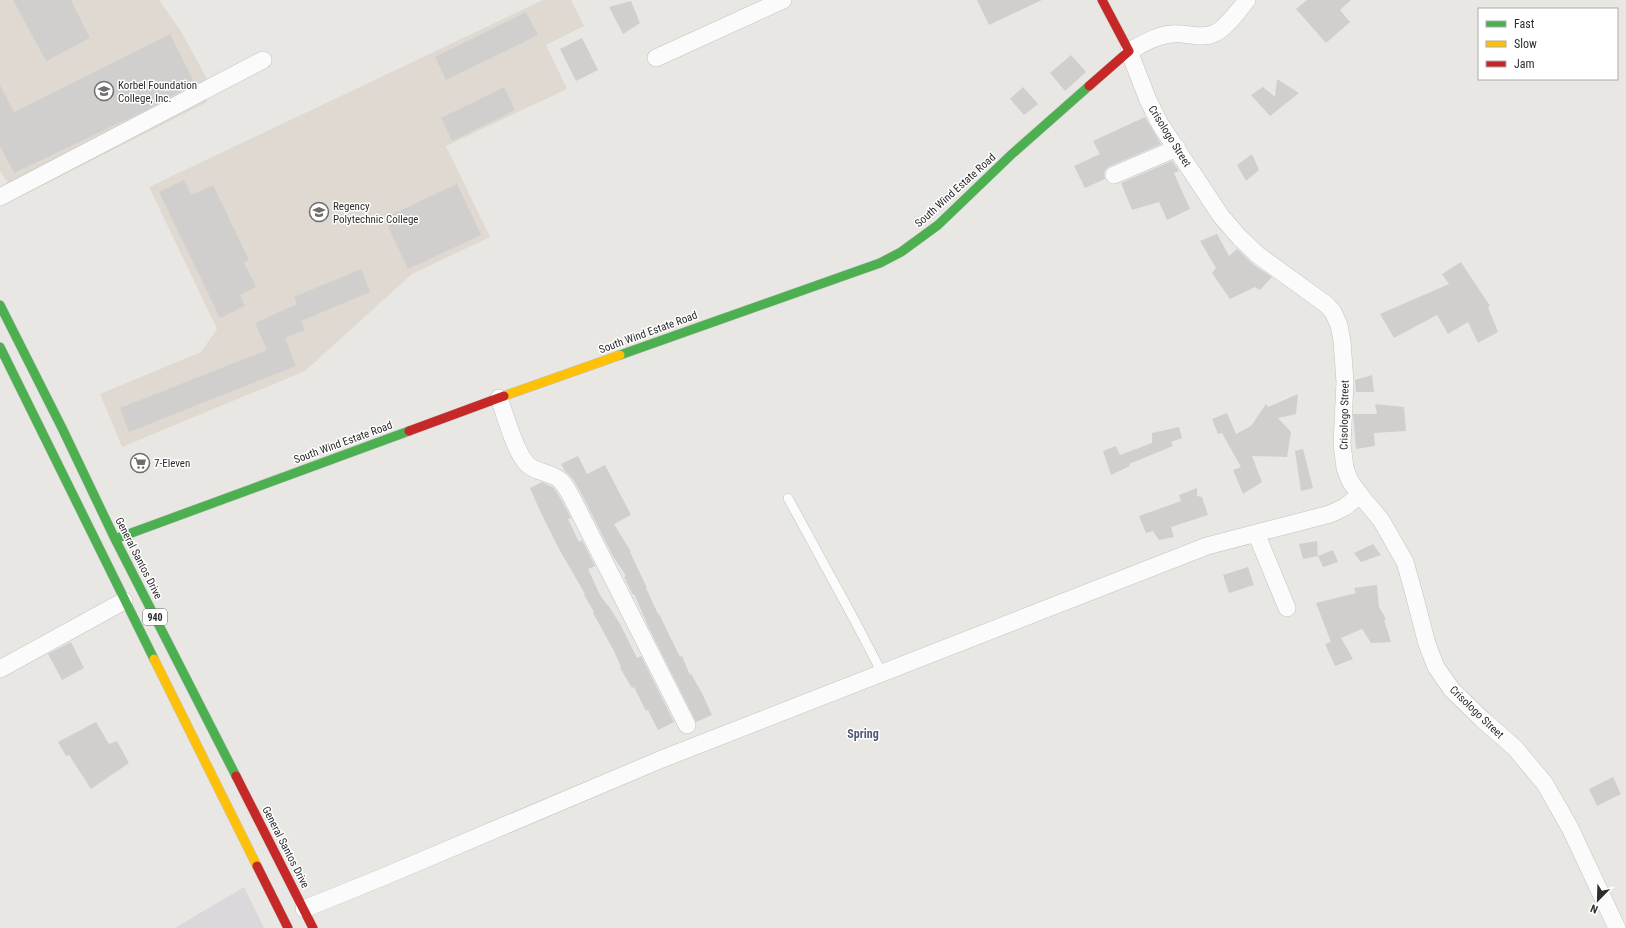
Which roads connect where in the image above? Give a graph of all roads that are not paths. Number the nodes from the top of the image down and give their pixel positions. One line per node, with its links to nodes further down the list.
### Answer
1 (783, 0): 5 (street)
2 (1102, 0): 4 (main road, Crisologo Street)
3 (1247, 0): 4 (street)
4 (1130, 51): 7 (street, Crisologo Street); 12 (main road, South Wind Estate Road)
5 (656, 58)
6 (263, 60): 9 (street)
7 (1177, 148): 8 (street); 13 (street, Crisologo Street)
8 (1114, 175)
9 (0, 197)
10 (0, 305): 16 (main road, General Santos Drive / 940)
11 (0, 347): 17 (main road, 940)
12 (499, 398): 16 (main road, South Wind Estate Road); 21 (street)
13 (1360, 496): 15 (street); 25 (street, Crisologo Street)
14 (788, 498): 20 (lane)
15 (1256, 533): 18 (street); 20 (street)
16 (115, 539): 22 (main road, General Santos Drive / 940)
17 (124, 600): 19 (street); 23 (main road, 940)
18 (1287, 608)
19 (0, 669)
20 (882, 673): 22 (street)
21 (687, 725)
22 (304, 909): 24 (main road, General Santos Drive / 940)
23 (288, 928)
24 (313, 928)
25 (1617, 928)

